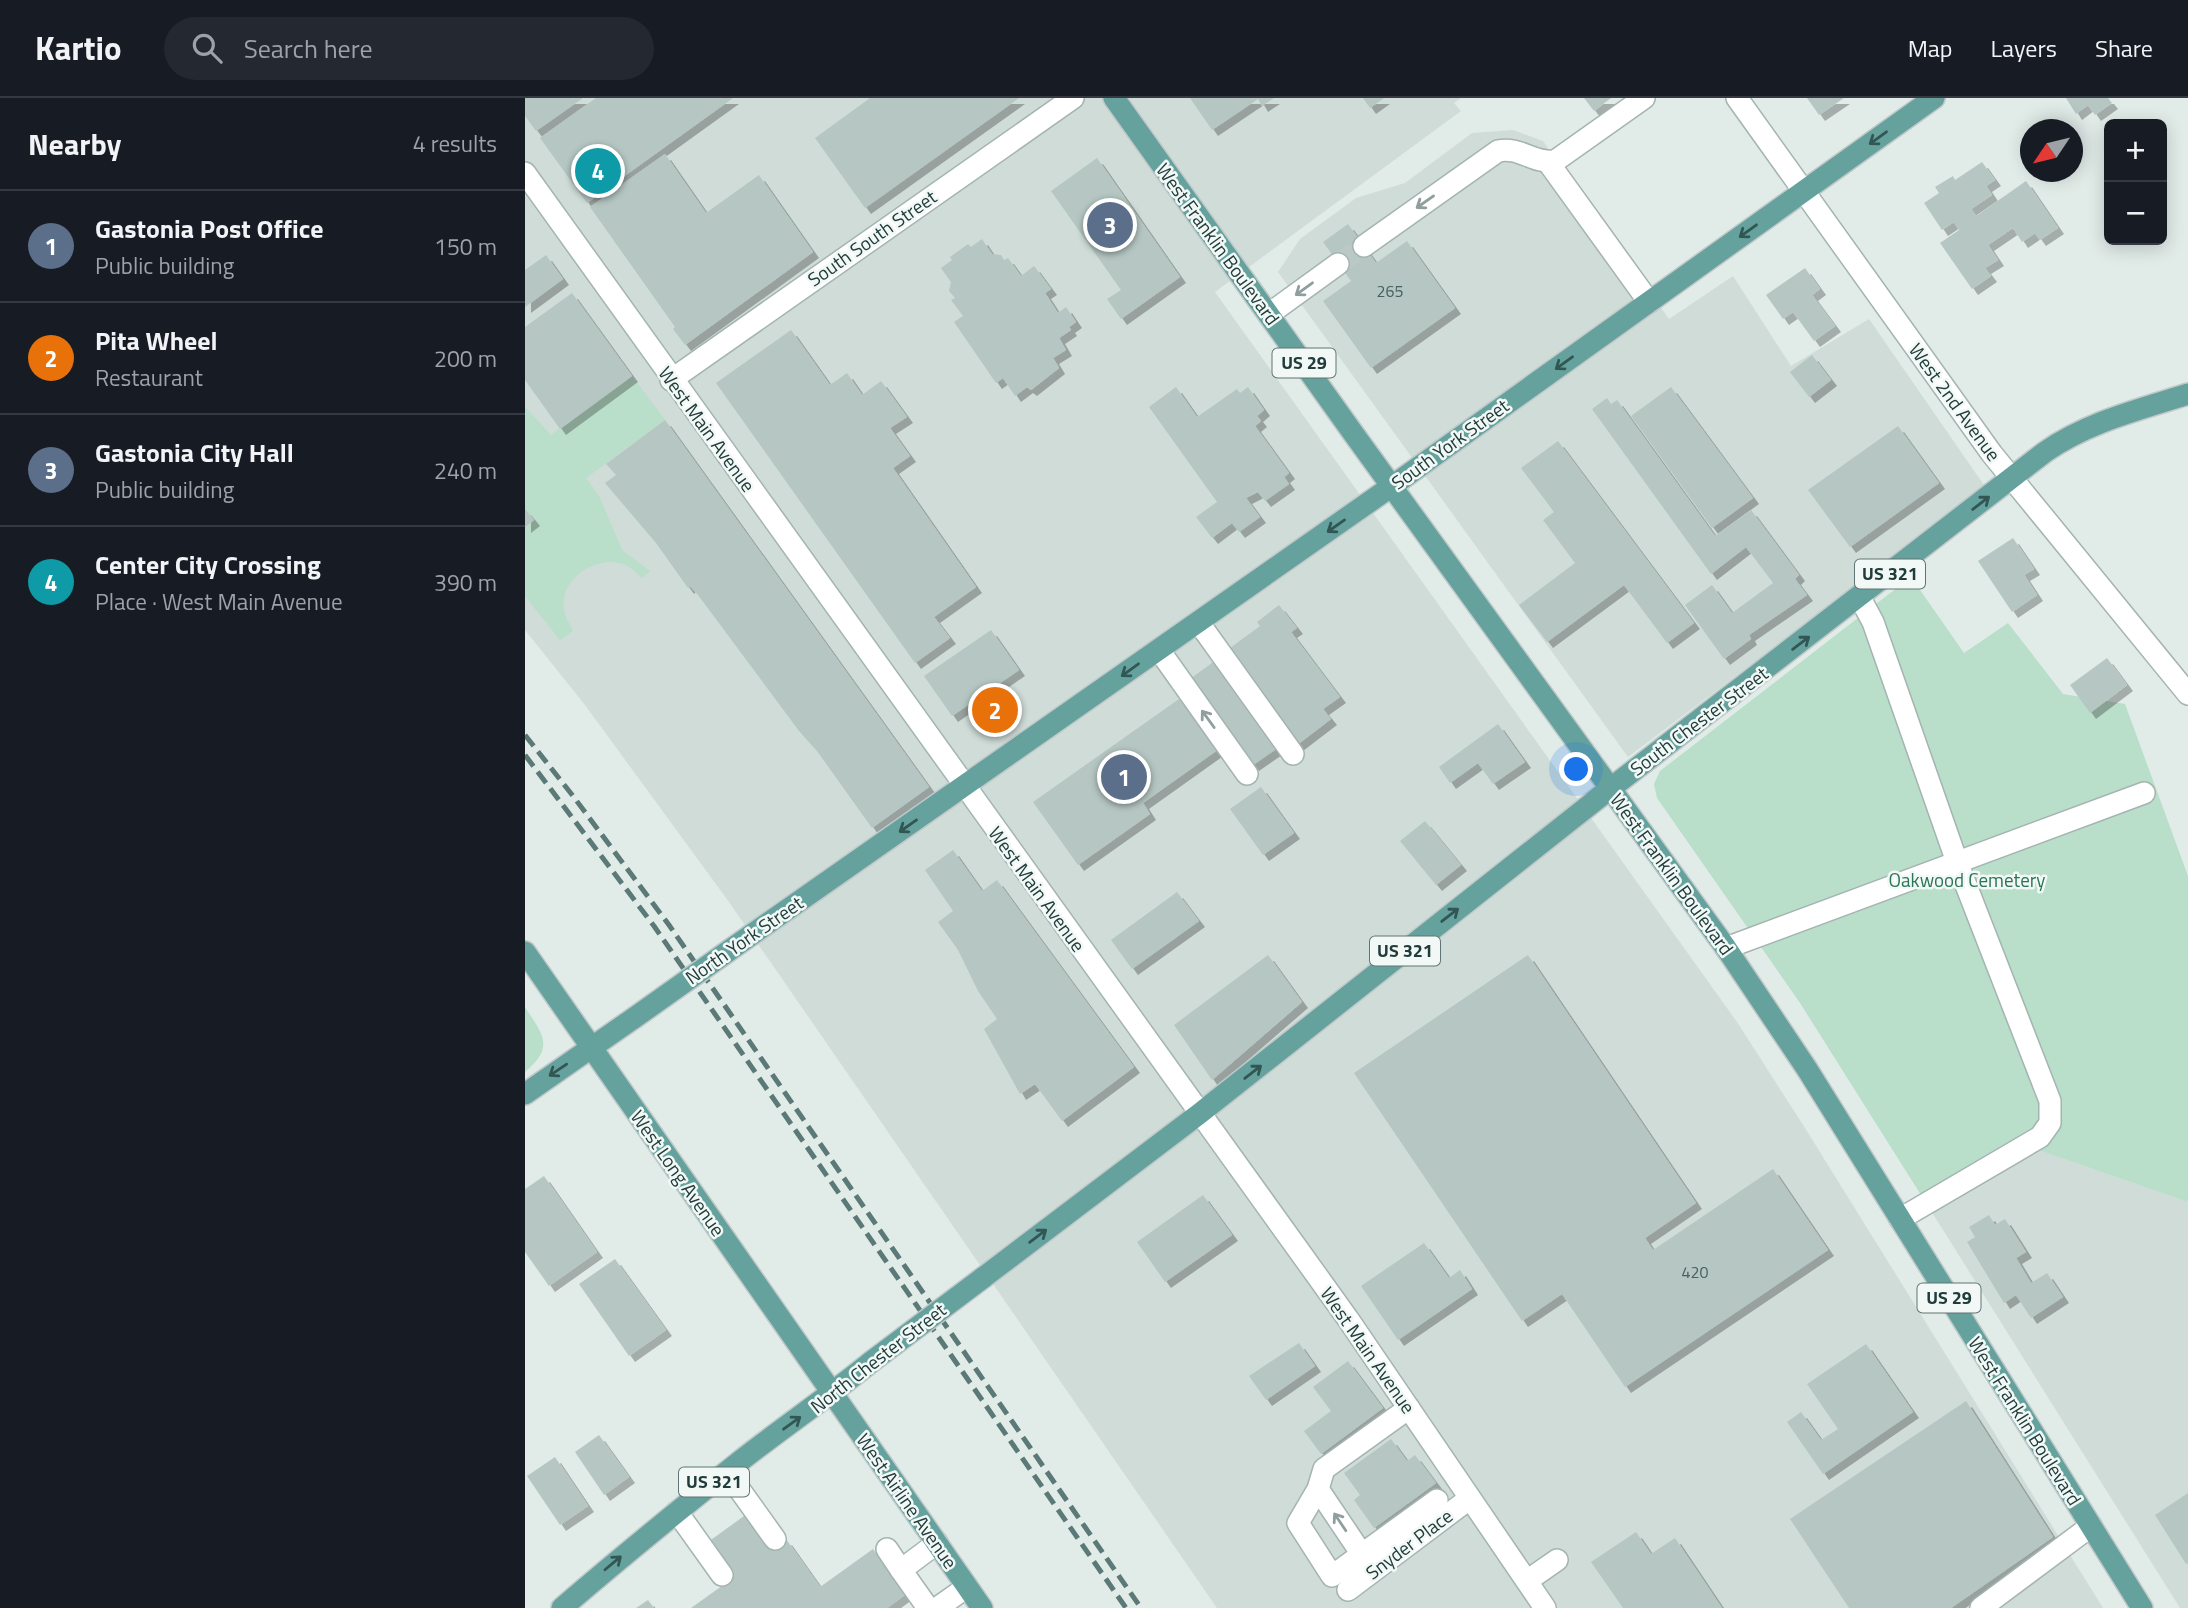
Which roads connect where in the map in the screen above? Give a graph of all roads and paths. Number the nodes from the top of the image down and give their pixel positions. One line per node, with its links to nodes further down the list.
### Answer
1 (1073, 98): 13 (street, South South Street)
2 (1114, 98): 12 (main road, West Franklin Boulevard / US 29)
3 (1644, 98): 6 (street)
4 (1737, 98): 8 (street, West 2nd Avenue)
5 (1934, 98): 8 (main road, South York Street, one-way to 8)
6 (1548, 162): 9 (street, one-way to 9); 11 (street)
7 (525, 173): 13 (street, West Main Avenue)
8 (1804, 191): 11 (main road, South York Street, one-way to 11); 15 (street, West 2nd Avenue)
9 (1364, 246)
10 (1338, 264): 12 (street, one-way to 12)
11 (1649, 302): 16 (main road, South York Street, one-way to 16)
12 (1269, 314): 16 (main road, West Franklin Boulevard / US 29)
13 (671, 380): 23 (street, West Main Avenue)
14 (2188, 394): 15 (main road, South Chester Street / US 321)
15 (2011, 479): 17 (main road, South Chester Street / US 321, one-way to 15); 20 (street, West 2nd Avenue)
16 (1392, 486): 18 (main road, South York Street, one-way to 18); 24 (main road, West Franklin Boulevard / US 29)
17 (1860, 598): 24 (main road, South Chester Street / US 321, one-way to 17); 26 (street)
18 (1199, 623): 19 (main road, South York Street); 21 (street)
19 (1159, 650): 22 (street, one-way to 19); 23 (main road, South York Street, one-way to 23)
20 (2188, 694)
21 (1293, 754)
22 (1247, 774)
23 (964, 787): 29 (main road, North York Street, one-way to 29, bridge); 31 (street, West Main Avenue)
24 (1611, 788): 27 (main road, West Franklin Boulevard / US 29); 31 (main road, South Chester Street / US 321, one-way to 24)
25 (2144, 793): 26 (street)
26 (1957, 862): 27 (street); 32 (street)
27 (1726, 948): 32 (main road, West Franklin Boulevard / US 29)
28 (525, 952): 29 (main road, West Long Avenue)
29 (591, 1047): 30 (main road, North York Street, one-way to 30); 33 (main road, West Long Avenue)
30 (525, 1094)
31 (1199, 1114): 33 (main road, North Chester Street / US 321, one-way to 31, bridge); 34 (street, West Main Avenue)
32 (1900, 1219): 40 (main road, West Franklin Boulevard / US 29)
33 (832, 1394): 35 (main road, North Chester Street / US 321, one-way to 33); 42 (main road, West Airline Avenue)
34 (1409, 1408): 36 (street); 37 (street, West Main Avenue)
35 (727, 1472): 39 (main road, North Chester Street / US 321); 41 (street)
36 (1318, 1489): 44 (street, one-way to 36); 50 (street)
37 (1469, 1499): 48 (street, West Main Avenue); 50 (street, Snyder Place)
38 (1437, 1500): 44 (street)
39 (677, 1512): 47 (street); 51 (main road, North Chester Street / US 321, one-way to 39)
40 (2091, 1526): 56 (street); 57 (main road, West Franklin Boulevard / US 29)
41 (775, 1539)
42 (937, 1543): 46 (street); 49 (main road, West Airline Avenue)
43 (887, 1549): 46 (street)
44 (1363, 1556): 50 (street)
45 (1557, 1560): 48 (street)
46 (901, 1570): 52 (street)
47 (722, 1575)
48 (1527, 1581): 55 (street, West Main Avenue)
49 (967, 1587): 53 (street); 54 (main road, West Airline Avenue)
50 (1345, 1591)
51 (562, 1608)
52 (928, 1608)
53 (937, 1608)
54 (982, 1608)
55 (1545, 1608)
56 (1981, 1608)
57 (2142, 1608)

